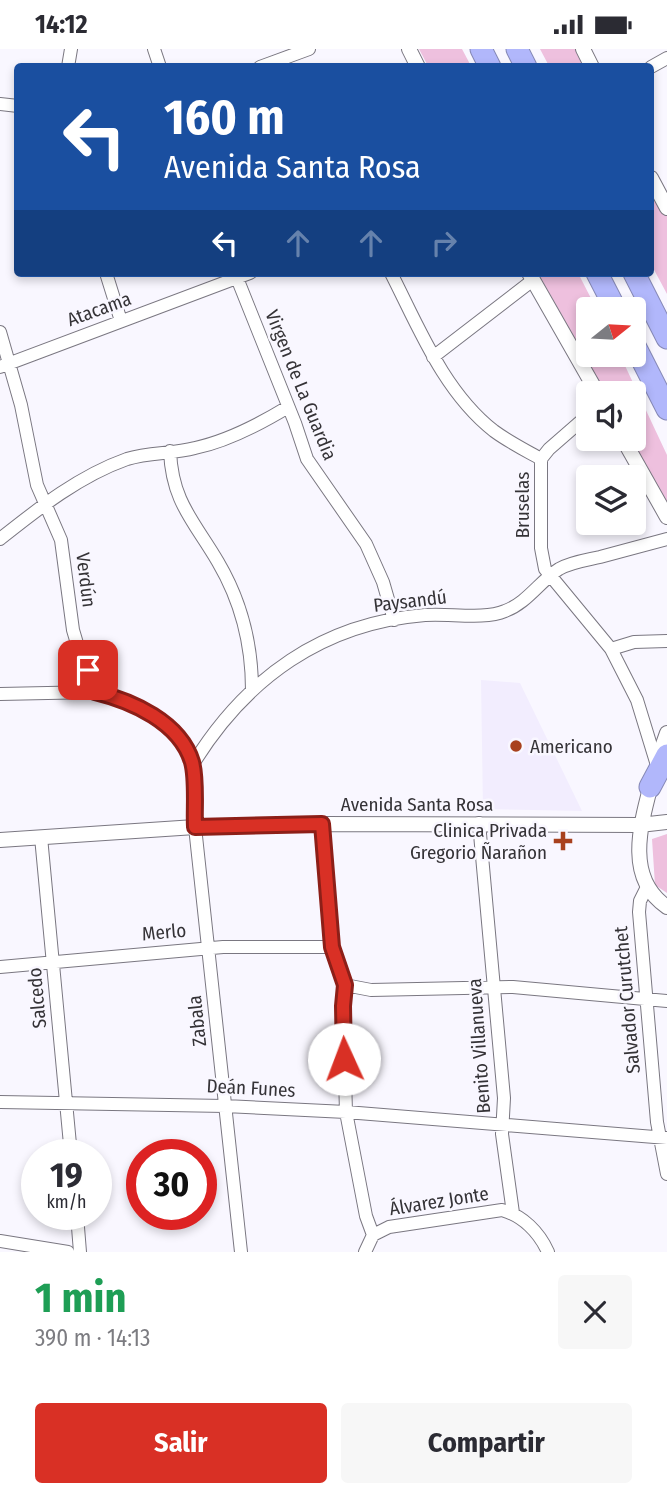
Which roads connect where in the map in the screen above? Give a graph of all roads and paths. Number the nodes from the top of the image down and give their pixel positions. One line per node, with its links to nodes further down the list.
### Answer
1 (309, 49): 2 (street)
2 (286, 58)
3 (654, 184): 4 (street)
4 (667, 208)
5 (107, 277): 15 (street)
6 (233, 277): 15 (street, Atacama)
7 (236, 277): 24 (street, Virgen de La Guardia)
8 (393, 277): 19 (street, Bruselas)
9 (530, 277): 19 (street)
10 (532, 277): 23 (street)
11 (599, 277): 14 (highway)
12 (636, 277): 18 (highway)
13 (637, 277): 16 (highway)
14 (609, 297)
15 (121, 321): 20 (street, Atacama)
16 (667, 325)
17 (0, 332): 20 (street, Verdún)
18 (667, 338)
19 (433, 358): 30 (street, Bruselas)
20 (4, 365): 31 (street, Verdún)
21 (646, 367): 22 (highway)
22 (648, 372): 25 (highway); 27 (highway)
23 (591, 381)
24 (288, 407): 28 (street); 36 (street, Virgen de La Guardia)
25 (667, 409)
26 (576, 425): 30 (street)
27 (667, 426)
28 (170, 451): 31 (street); 39 (street)
29 (630, 451): 32 (street)
30 (541, 459): 35 (street, Bruselas)
31 (45, 503): 33 (street); 40 (street, Verdún)
32 (667, 517)
33 (0, 539)
34 (667, 539): 35 (street, Paysandú)
35 (550, 577): 36 (street, Paysandú); 38 (street, Bruselas)
36 (394, 620): 39 (street, Paysandú)
37 (667, 641): 38 (street)
38 (611, 649): 43 (street, Bruselas)
39 (252, 690): 44 (street, Paysandú)
40 (95, 692): 41 (street); 44 (street)
41 (0, 694)
42 (667, 733): 43 (street)
43 (662, 759): 45 (highway)
44 (193, 764): 50 (street)
45 (650, 787): 49 (street, Salvador Curutchet)
46 (667, 822): 49 (street, Avenida Santa Rosa)
47 (480, 823): 48 (street, Avenida Santa Rosa); 49 (street, Avenida Santa Rosa); 60 (street, Benito Villanueva)
48 (322, 824): 50 (street, Avenida Santa Rosa); 55 (street)
49 (640, 825): 53 (street, Salvador Curutchet)
50 (195, 827): 51 (street, Avenida Santa Rosa); 56 (street, Zabala)
51 (41, 837): 52 (street, Avenida Santa Rosa); 57 (street, Salcedo)
52 (0, 840)
53 (646, 887): 54 (street); 61 (street, Salvador Curutchet)
54 (667, 907)
55 (332, 947): 56 (street, Merlo); 59 (street)
56 (208, 948): 57 (street, Merlo); 65 (street, Zabala)
57 (53, 962): 58 (street, Merlo); 64 (street, Salcedo)
58 (0, 967)
59 (345, 985): 60 (street); 66 (street)
60 (495, 987): 61 (street); 67 (street, Benito Villanueva)
61 (645, 1000): 62 (street); 68 (street, Salvador Curutchet)
62 (667, 1001)
63 (0, 1102): 64 (street, Deán Funes)
64 (66, 1103): 65 (street, Deán Funes); 69 (street, Salcedo)
65 (225, 1106): 66 (street, Deán Funes); 77 (street, Zabala)
66 (346, 1112): 67 (street, Deán Funes); 73 (street)
67 (504, 1124): 68 (street, Deán Funes); 71 (street, Benito Villanueva)
68 (663, 1138): 70 (street, Salvador Curutchet)
69 (69, 1139)
70 (667, 1174)
71 (513, 1213): 73 (street, Álvarez Jonte); 79 (street)
72 (78, 1230): 76 (street)
73 (373, 1235): 78 (street)
74 (0, 1241): 75 (street)
75 (68, 1252)
76 (80, 1252)
77 (242, 1252)
78 (365, 1252)
79 (548, 1252)

